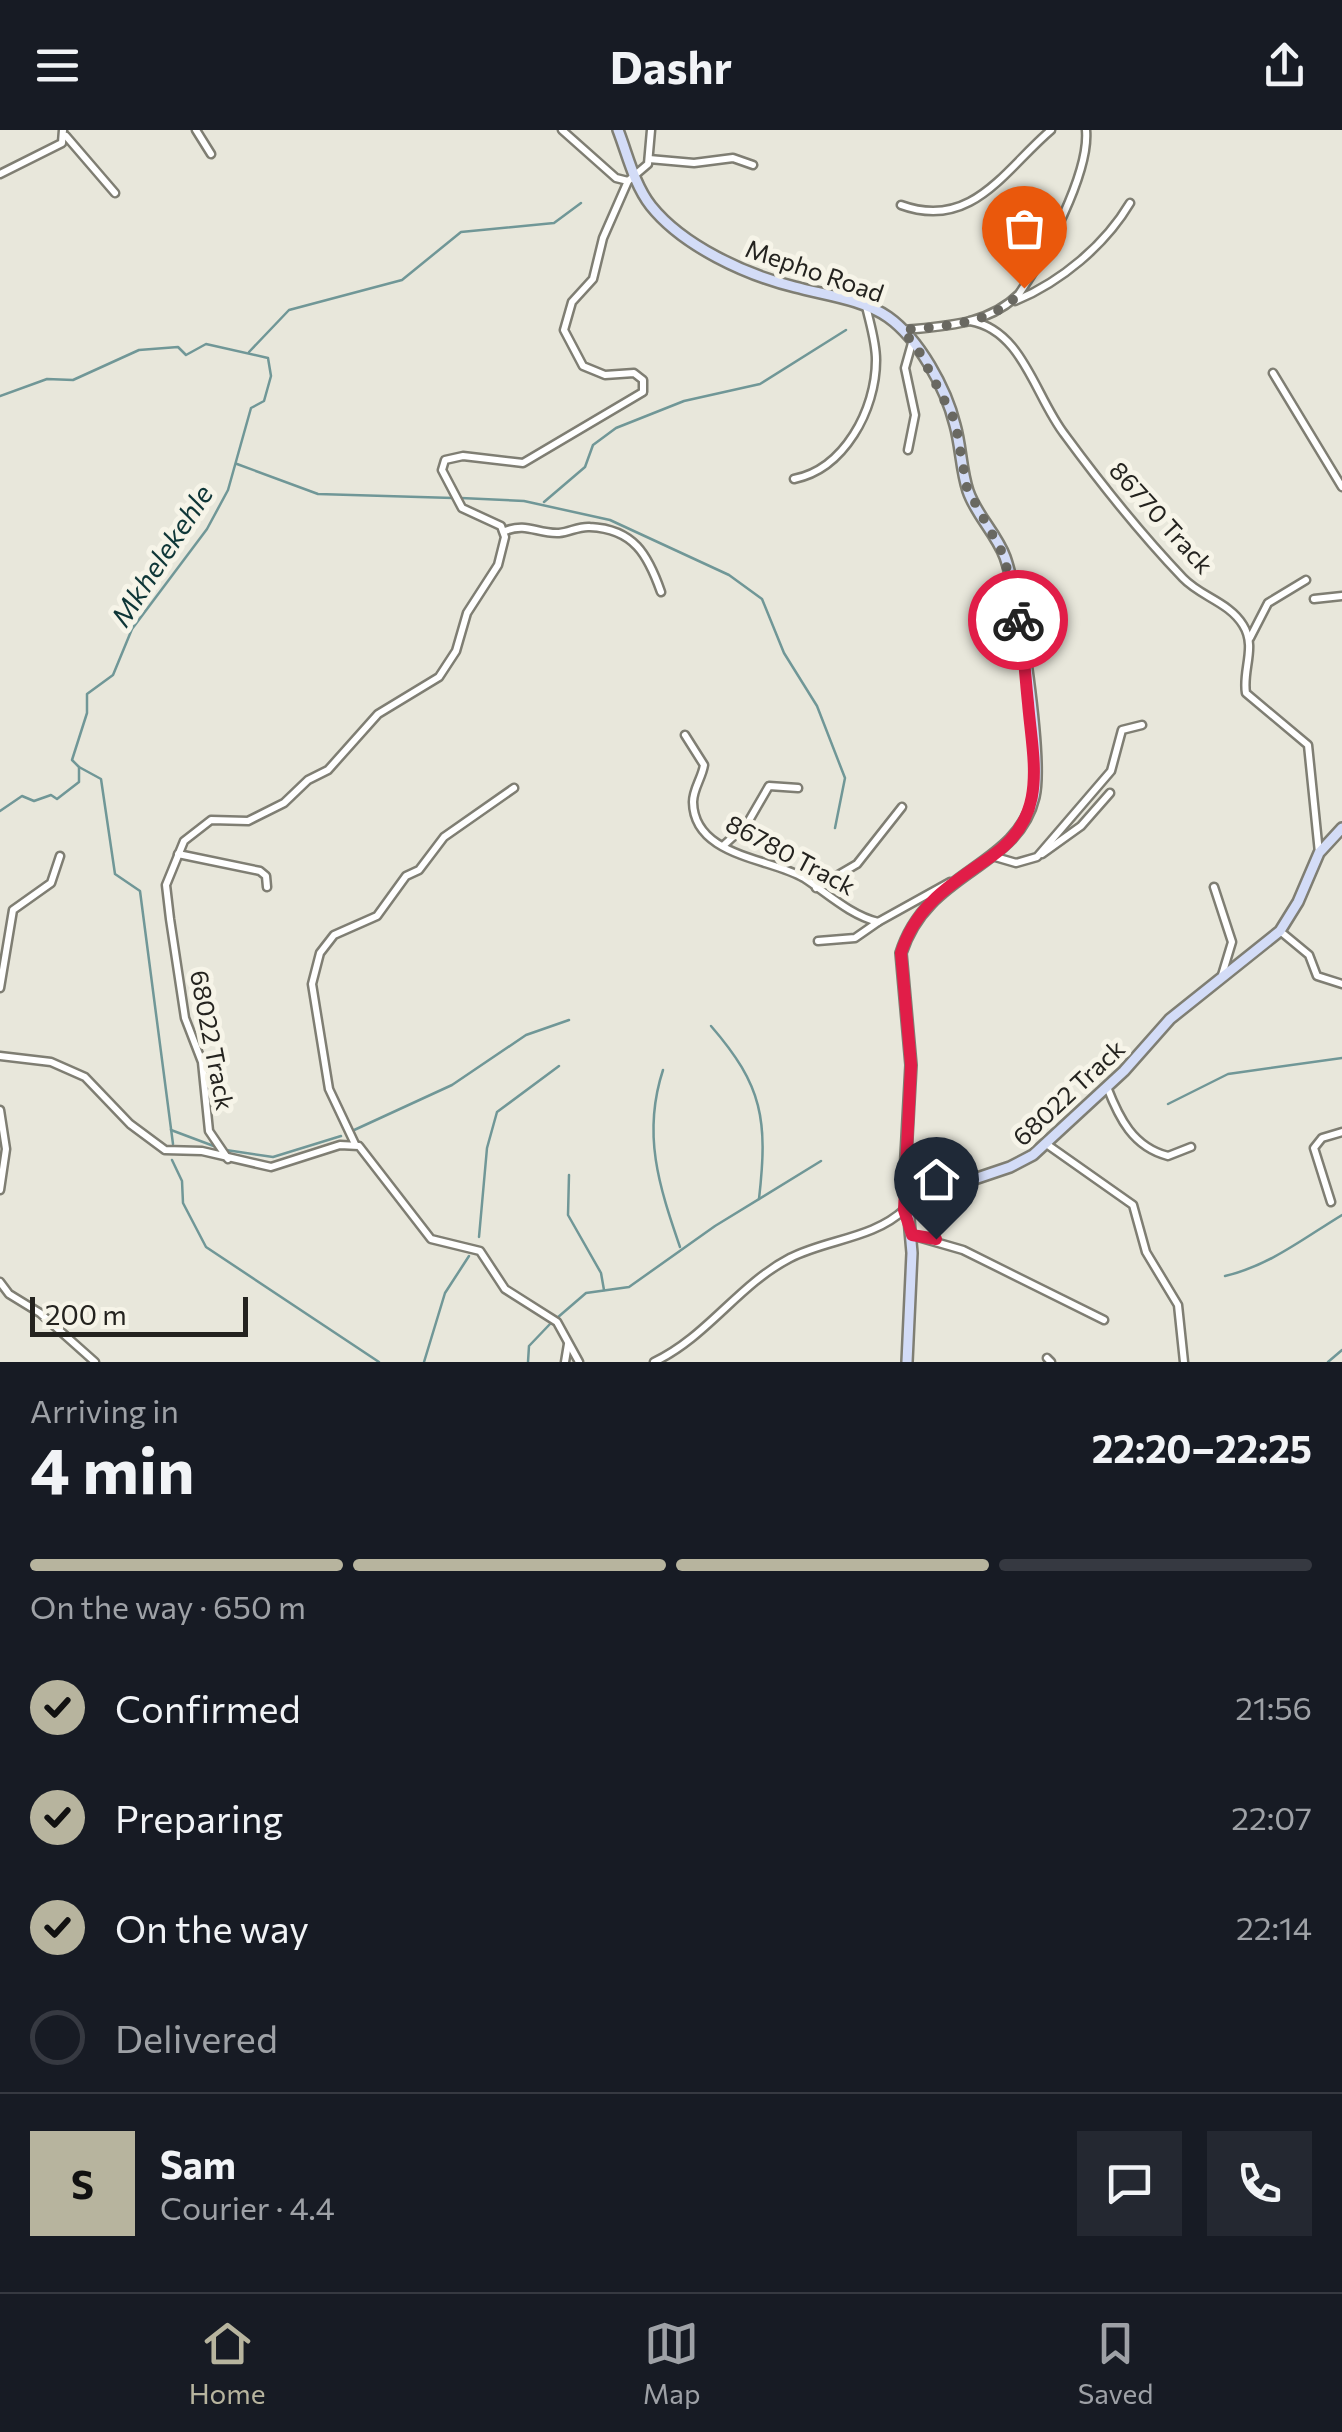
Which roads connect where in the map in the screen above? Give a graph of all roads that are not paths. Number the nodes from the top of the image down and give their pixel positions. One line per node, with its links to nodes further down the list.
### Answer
1 (196, 130): 8 (street)
2 (562, 130): 12 (street)
3 (618, 130): 12 (street, Mepho Road)
4 (650, 130): 9 (street)
5 (1050, 130): 15 (street)
6 (1086, 130): 16 (street)
7 (64, 133): 11 (street); 13 (street)
8 (211, 154)
9 (649, 159): 10 (street); 12 (street)
10 (752, 165)
11 (0, 174)
12 (632, 179): 17 (street, Mepho Road); 25 (street)
13 (116, 194)
14 (1130, 203): 16 (street)
15 (901, 205)
16 (1005, 305): 18 (street)
17 (866, 306): 19 (street, Mepho Road); 23 (street)
18 (970, 321): 19 (street); 30 (street, 86770 Track)
19 (903, 330): 20 (street, Mepho Road)
20 (912, 343): 22 (street); 42 (street, Mepho Road)
21 (1274, 373): 24 (street)
22 (908, 450)
23 (794, 480)
24 (1342, 487)
25 (504, 531): 27 (street); 40 (street)
26 (1306, 580): 30 (street)
27 (661, 592)
28 (1342, 596): 29 (street)
29 (1314, 599)
30 (1249, 640): 39 (street)
31 (1142, 725): 43 (street)
32 (685, 735): 38 (street, 86780 Track)
33 (514, 788): 60 (street)
34 (798, 788): 38 (street)
35 (1110, 793): 43 (street)
36 (902, 807): 47 (street)
37 (1342, 828): 39 (street, 68022 Track)
38 (724, 845): 47 (street, 86780 Track)
39 (1319, 853): 49 (street, 68022 Track)
40 (178, 854): 45 (street); 62 (street, 68022 Track)
41 (60, 856): 53 (street)
42 (992, 856): 43 (street); 44 (street, Mepho Road)
43 (1037, 857)
44 (950, 882): 48 (street); 65 (street, Mepho Road)
45 (267, 887)
46 (1214, 887): 51 (street)
47 (816, 888): 48 (street, 86780 Track)
48 (878, 922): 50 (street)
49 (1280, 930): 51 (street, 68022 Track); 52 (street)
50 (818, 940)
51 (1222, 976): 56 (street, 68022 Track)
52 (1342, 984)
53 (0, 988)
54 (0, 1044): 55 (street)
55 (4, 1056): 62 (street)
56 (1107, 1087): 59 (street, 68022 Track); 61 (street)
57 (0, 1110): 63 (street)
58 (1342, 1132): 64 (street)
59 (1045, 1143): 65 (street, 68022 Track); 77 (street)
60 (355, 1144): 62 (street); 69 (street)
61 (1191, 1148)
62 (228, 1158)
63 (0, 1190)
64 (1331, 1202)
65 (904, 1210): 66 (street, Mepho Road); 70 (street, 68022 Track)
66 (912, 1235): 68 (street); 76 (street, Mepho Road)
67 (0, 1282): 71 (street)
68 (1104, 1320)
69 (568, 1342): 72 (street); 73 (street)
70 (675, 1352): 74 (street, 68022 Track); 75 (street)
71 (95, 1362)
72 (564, 1362)
73 (580, 1362)
74 (654, 1362)
75 (666, 1362)
76 (906, 1362)
77 (1184, 1362)

